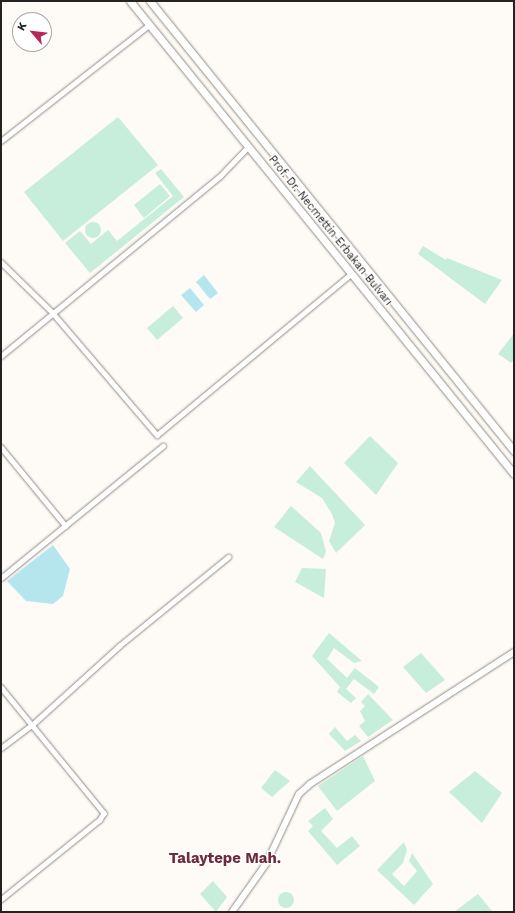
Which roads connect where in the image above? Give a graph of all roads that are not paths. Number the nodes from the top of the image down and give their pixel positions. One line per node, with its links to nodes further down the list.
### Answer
1 (130, 1): 3 (main road, Prof. Dr. Necmettin Erbakan Bulvarı)
2 (150, 1): 12 (main road, Prof. Dr. Necmettin Erbakan Bulvarı)
3 (149, 25): 4 (street); 5 (main road, Prof. Dr. Necmettin Erbakan Bulvarı)
4 (1, 141)
5 (248, 148): 7 (main road, Prof. Dr. Necmettin Erbakan Bulvarı); 8 (street)
6 (1, 262): 8 (street)
7 (351, 274): 8 (street); 13 (main road, Prof. Dr. Necmettin Erbakan Bulvarı)
8 (52, 312): 9 (street)
9 (1, 356)
10 (163, 446): 14 (street)
11 (1, 447): 14 (street)
12 (514, 451)
13 (514, 474)
14 (66, 526): 16 (street)
15 (228, 558): 19 (street)
16 (1, 578)
17 (514, 652): 22 (street)
18 (1, 687): 19 (street)
19 (32, 725): 20 (street); 21 (street)
20 (1, 748)
21 (1, 900)
22 (232, 912)

